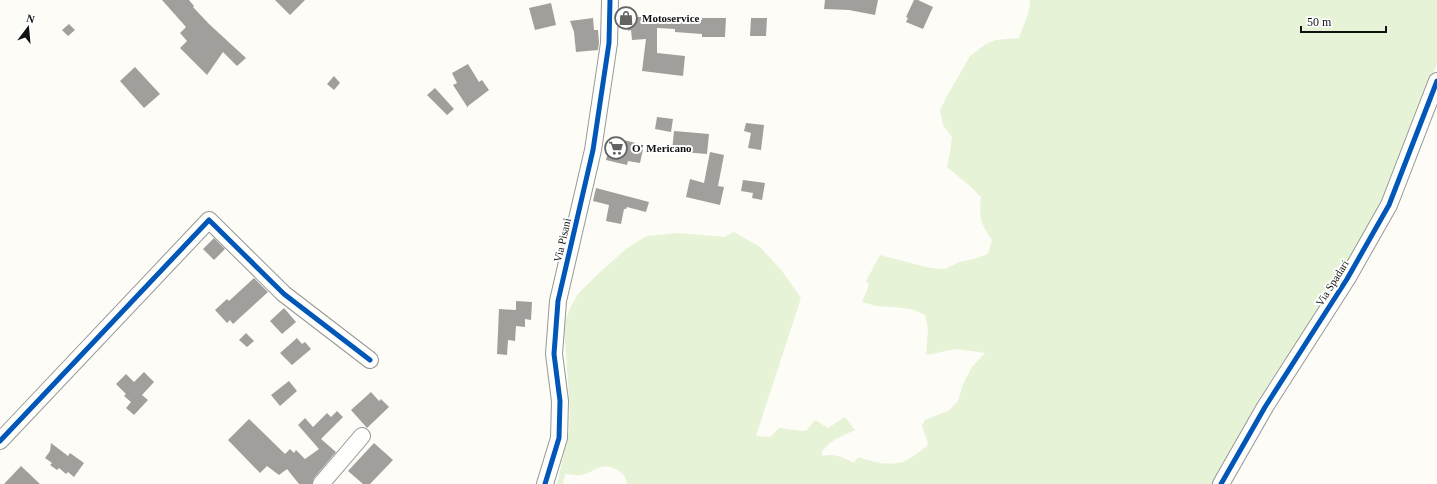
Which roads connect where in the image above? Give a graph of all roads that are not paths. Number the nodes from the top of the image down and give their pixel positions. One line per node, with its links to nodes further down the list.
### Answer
1 (610, 0): 7 (street, Via Pisani)
2 (1437, 81): 8 (street, Via Spadari)
3 (370, 360): 5 (street)
4 (362, 436): 6 (street)
5 (0, 441)
6 (321, 484)
7 (545, 484)
8 (1221, 484)

